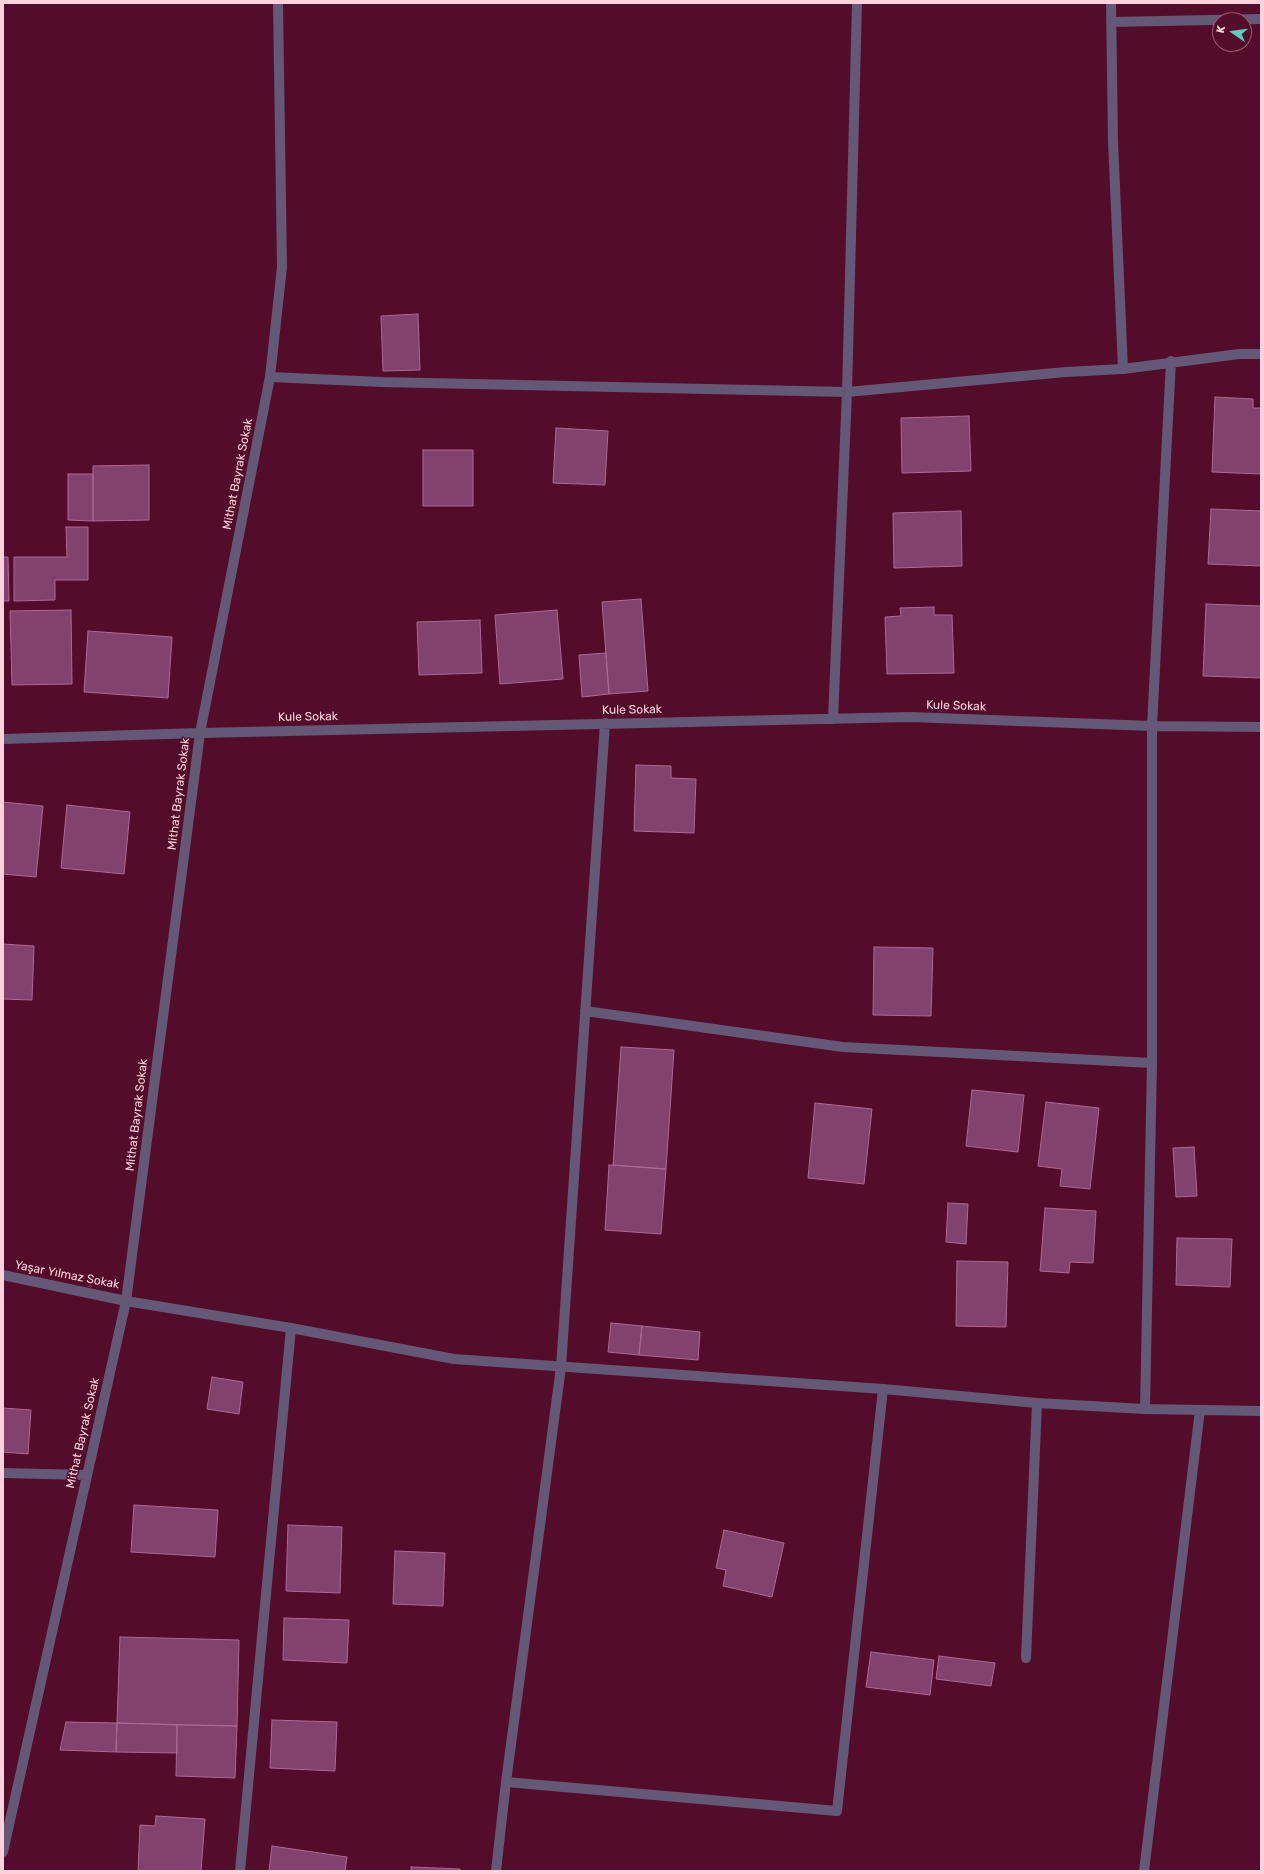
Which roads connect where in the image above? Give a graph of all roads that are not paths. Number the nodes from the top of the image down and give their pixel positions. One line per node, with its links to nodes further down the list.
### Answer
1 (278, 3): 9 (street, Mithat Bayrak Sokak)
2 (857, 3): 10 (street)
3 (1111, 3): 5 (street)
4 (1261, 19): 5 (street)
5 (1111, 22): 8 (street)
6 (1261, 354): 7 (street)
7 (1171, 362): 8 (street); 13 (street)
8 (1124, 368): 10 (street)
9 (270, 377): 10 (street); 15 (street, Mithat Bayrak Sokak)
10 (846, 392): 11 (street)
11 (833, 719): 12 (street, Kule Sokak); 13 (street, Kule Sokak)
12 (605, 723): 15 (street, Kule Sokak); 17 (street)
13 (1152, 726): 14 (street, Kule Sokak); 18 (street)
14 (1261, 727)
15 (200, 733): 16 (street, Kule Sokak); 20 (street, Mithat Bayrak Sokak)
16 (3, 739)
17 (585, 1011): 18 (street); 22 (street)
18 (1152, 1063): 25 (street)
19 (3, 1276): 20 (street, Yaşar Yılmaz Sokak)
20 (126, 1301): 21 (street, Yaşar Yılmaz Sokak); 29 (street, Mithat Bayrak Sokak)
21 (291, 1328): 22 (street, Yaşar Yılmaz Sokak); 33 (street)
22 (561, 1367): 23 (street, Yaşar Yılmaz Sokak); 31 (street)
23 (883, 1389): 24 (street, Yaşar Yılmaz Sokak); 31 (street)
24 (1037, 1403): 25 (street, Yaşar Yılmaz Sokak); 30 (street)
25 (1145, 1409): 26 (street, Yaşar Yılmaz Sokak)
26 (1200, 1410): 27 (street, Yaşar Yılmaz Sokak); 35 (street)
27 (1261, 1411)
28 (3, 1473): 29 (street)
29 (87, 1475): 32 (street, Mithat Bayrak Sokak)
30 (1026, 1658)
31 (506, 1782): 34 (street)
32 (3, 1852)
33 (240, 1871)
34 (496, 1871)
35 (1144, 1871)

